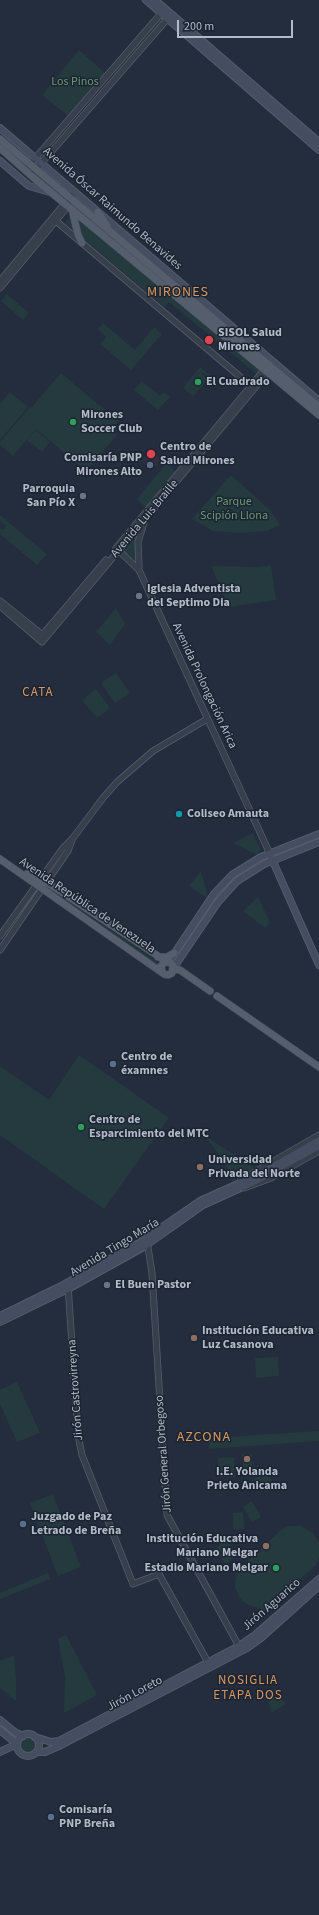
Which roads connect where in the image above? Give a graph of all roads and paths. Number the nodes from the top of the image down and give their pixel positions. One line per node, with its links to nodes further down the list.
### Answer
1 (146, 0): 3 (main road)
2 (155, 0): 3 (main road)
3 (163, 11): 4 (main road); 10 (street)
4 (170, 17): 7 (main road); 9 (main road); 12 (street)
5 (0, 128): 10 (main road, Avenida Óscar Raimundo Benavides)
6 (0, 140): 13 (main road, Avenida Óscar Raimundo Benavides)
7 (319, 142)
8 (0, 148): 13 (main road, Avenida Óscar Raimundo Benavides)
9 (319, 150)
10 (35, 158): 12 (main road, Avenida Óscar Raimundo Benavides); 13 (street)
11 (0, 161): 16 (main road, Avenida Óscar Raimundo Benavides)
12 (42, 164): 14 (street); 15 (main road, Avenida Óscar Raimundo Benavides)
13 (27, 167): 14 (main road, Avenida Óscar Raimundo Benavides)
14 (34, 173): 16 (main road, Avenida Óscar Raimundo Benavides); 17 (main road, Avenida Óscar Raimundo Benavides)
15 (72, 190): 17 (street); 18 (main road, Avenida Óscar Raimundo Benavides)
16 (50, 192): 17 (main road, Avenida Óscar Raimundo Benavides)
17 (69, 204): 19 (street); 20 (main road, Avenida Óscar Raimundo Benavides); 21 (main road); 22 (street); 25 (main road, Avenida Óscar Raimundo Benavides)
18 (98, 212): 20 (main road); 24 (main road, Avenida Óscar Raimundo Benavides)
19 (56, 221): 21 (street); 23 (street)
20 (112, 232): 25 (main road, Avenida Óscar Raimundo Benavides)
21 (82, 243): 26 (street)
22 (0, 281)
23 (0, 288)
24 (268, 357): 25 (street); 27 (main road, Avenida Óscar Raimundo Benavides)
25 (268, 369): 26 (street, Avenida Luis Braille); 28 (main road, Avenida Óscar Raimundo Benavides); 29 (main road, Avenida Óscar Raimundo Benavides); 30 (street, Avenida Luis Braille)
26 (251, 386): 31 (street, Avenida Luis Braille)
27 (319, 400)
28 (319, 407)
29 (319, 415)
30 (147, 517): 31 (street, Avenida Luis Braille); 32 (street)
31 (118, 549): 32 (street, Avenida Prolongación Arica); 35 (street, Avenida Luis Braille)
32 (139, 570): 36 (street, Avenida Prolongación Arica)
33 (0, 600): 35 (street)
34 (0, 606): 35 (street)
35 (42, 638)
36 (207, 718): 38 (street, Avenida Prolongación Arica); 47 (street)
37 (319, 834): 40 (main road)
38 (264, 840): 40 (street, Avenida Prolongación Arica); 42 (street)
39 (319, 842): 44 (main road)
40 (270, 854): 42 (main road); 44 (main road, Avenida Prolongación Arica)
41 (0, 855): 47 (main road, Avenida República de Venezuela)
42 (261, 858): 45 (main road)
43 (0, 859): 47 (main road, Avenida República de Venezuela)
44 (273, 860): 46 (main road); 53 (main road, Avenida Prolongación Arica)
45 (232, 875): 46 (main road); 50 (main road)
46 (237, 881): 54 (main road)
47 (41, 884): 48 (street); 49 (street); 51 (main road, Avenida República de Venezuela); 55 (main road, Avenida República de Venezuela)
48 (0, 936)
49 (0, 950)
50 (174, 953): 51 (main road); 52 (main road)
51 (157, 956): 52 (main road, Avenida República de Venezuela)
52 (167, 962): 54 (main road); 55 (main road)
53 (319, 965)
54 (174, 968): 55 (main road); 56 (main road)
55 (162, 971)
56 (210, 991)
57 (217, 996): 58 (main road)
58 (319, 1067)
59 (319, 1135): 63 (street, Avenida Tingo María)
60 (319, 1140): 63 (main road, Avenida Tingo María)
61 (319, 1146): 63 (main road, Avenida Tingo María)
62 (319, 1151): 63 (street, Avenida Tingo María)
63 (237, 1187): 64 (main road, Avenida Tingo María)
64 (148, 1241): 65 (main road, Avenida Tingo María); 70 (street, Jirón General Orbegoso)
65 (68, 1285): 66 (main road, Avenida Tingo María); 67 (main road, Avenida Tingo María); 71 (street, Jirón Castrovirreyna)
66 (0, 1316)
67 (0, 1322)
68 (319, 1579): 70 (main road, Jirón Aguarico)
69 (319, 1586): 70 (main road, Jirón Aguarico)
70 (240, 1648): 71 (main road, Jirón Loreto)
71 (209, 1665): 75 (main road, Jirón Loreto); 79 (main road, Jirón Loreto)
72 (1, 1722): 74 (main road)
73 (0, 1730): 76 (main road)
74 (23, 1736): 75 (main road); 76 (main road)
75 (35, 1737): 79 (main road)
76 (17, 1744): 77 (main road); 78 (main road)
77 (1, 1751): 78 (main road)
78 (20, 1752): 79 (main road)
79 (37, 1752)

